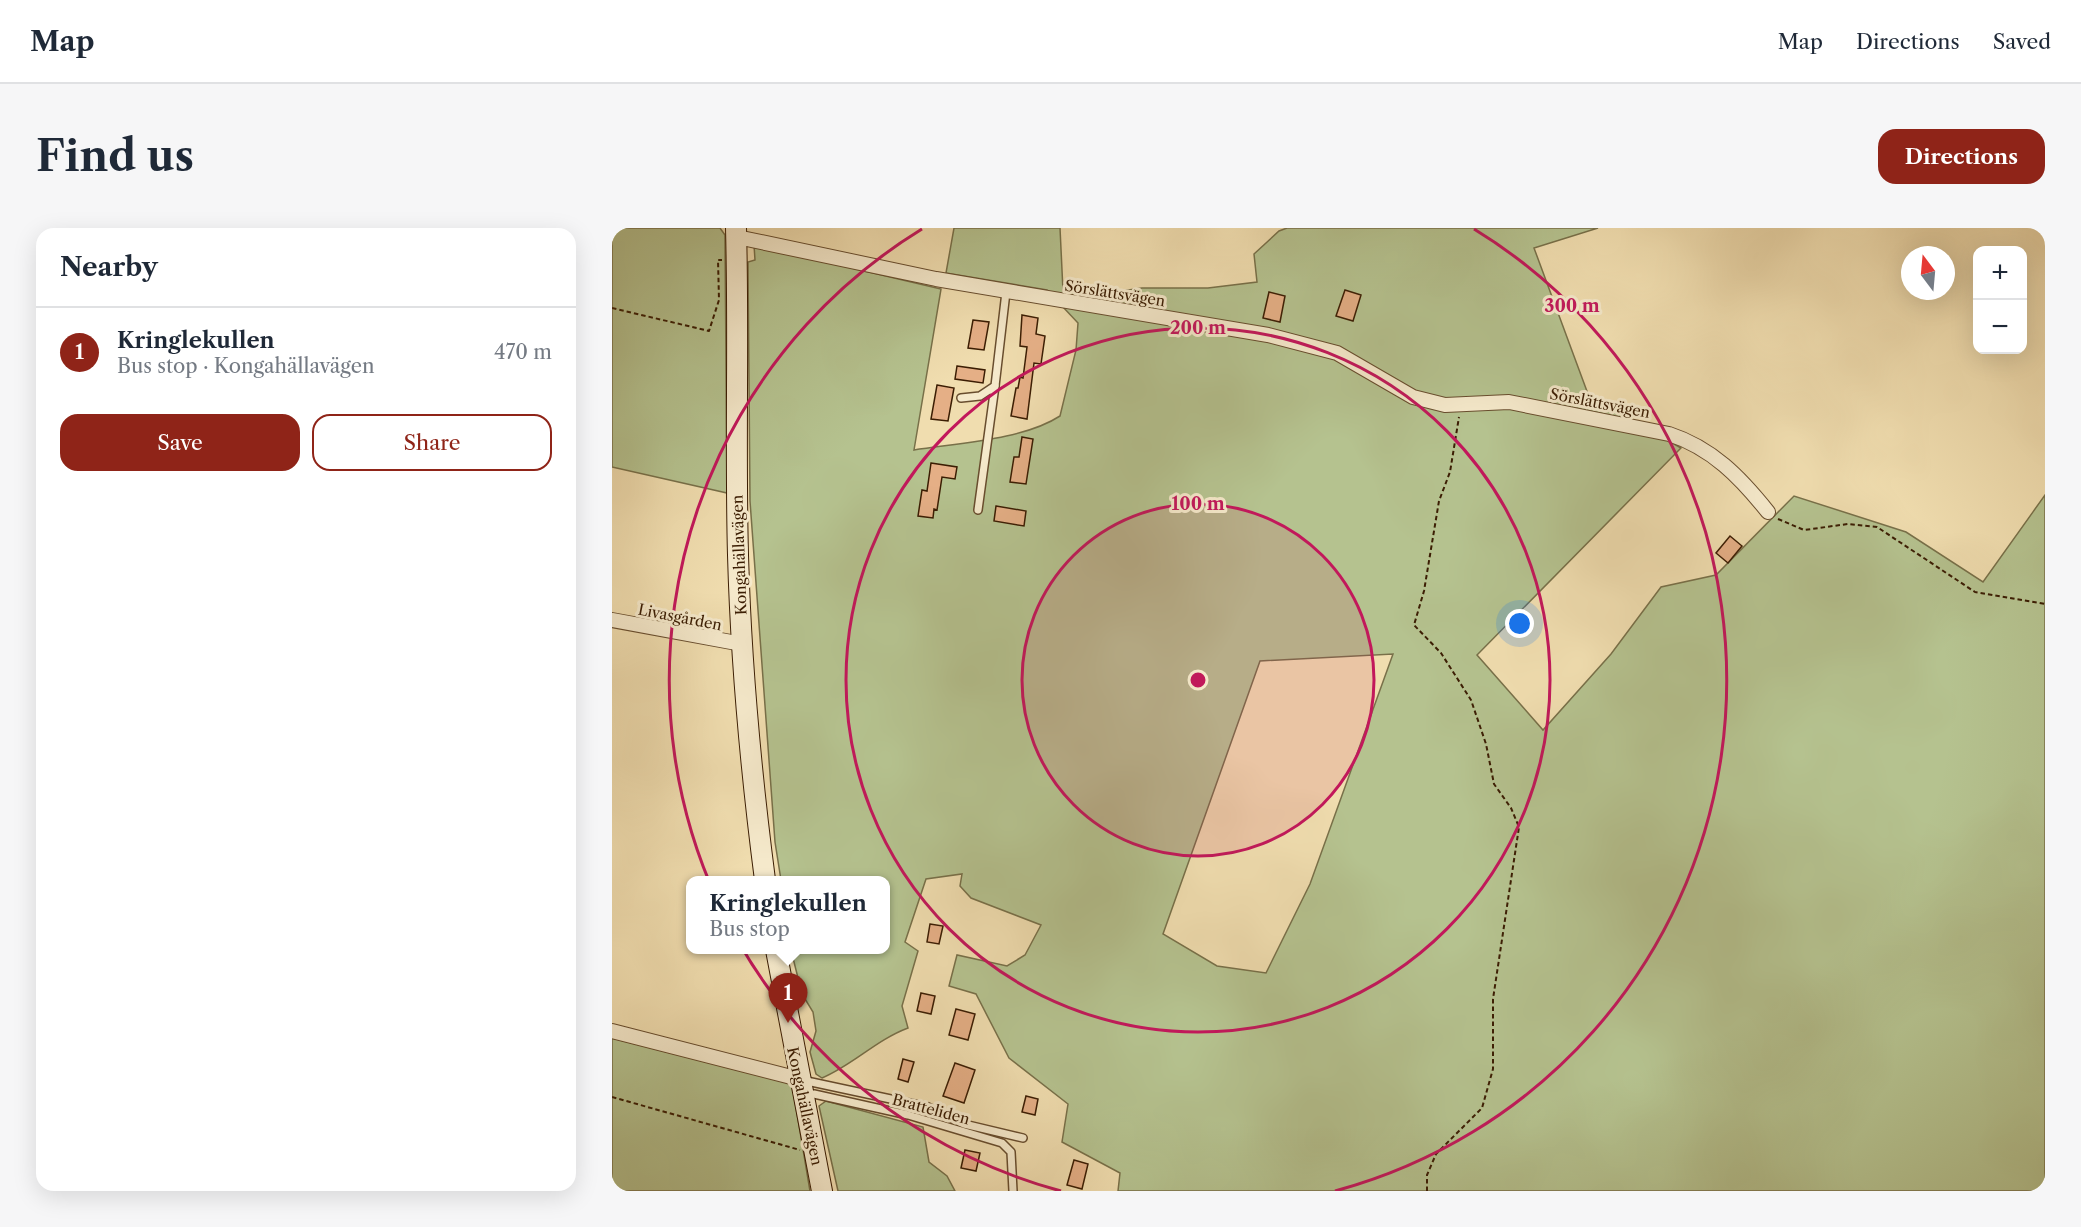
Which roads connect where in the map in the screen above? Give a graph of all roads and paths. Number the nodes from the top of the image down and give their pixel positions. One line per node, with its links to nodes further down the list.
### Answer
1 (737, 233): 2 (main road, Kongahällavägen); 3 (street, Sörslättsvägen)
2 (736, 260): 4 (path); 12 (main road, Kongahällavägen)
3 (1006, 292): 5 (lane); 7 (street, Sörslättsvägen)
4 (612, 308)
5 (994, 386): 6 (lane); 8 (lane)
6 (961, 398)
7 (1459, 405): 9 (street, Sörslättsvägen); 22 (path)
8 (978, 510)
9 (1768, 512): 10 (path)
10 (2045, 604)
11 (612, 620): 12 (street, Livasgården)
12 (742, 644): 13 (main road, Kongahällavägen)
13 (765, 876)
14 (777, 954): 16 (main road, Kongahällavägen)
15 (612, 1031): 16 (street)
16 (800, 1087): 18 (lane, Bratteliden); 19 (main road, Kongahällavägen); 21 (lane, Bratteliden)
17 (612, 1096): 19 (path)
18 (1023, 1138)
19 (814, 1153): 20 (main road, Kongahällavägen)
20 (822, 1191)
21 (1013, 1191)
22 (1427, 1191)

